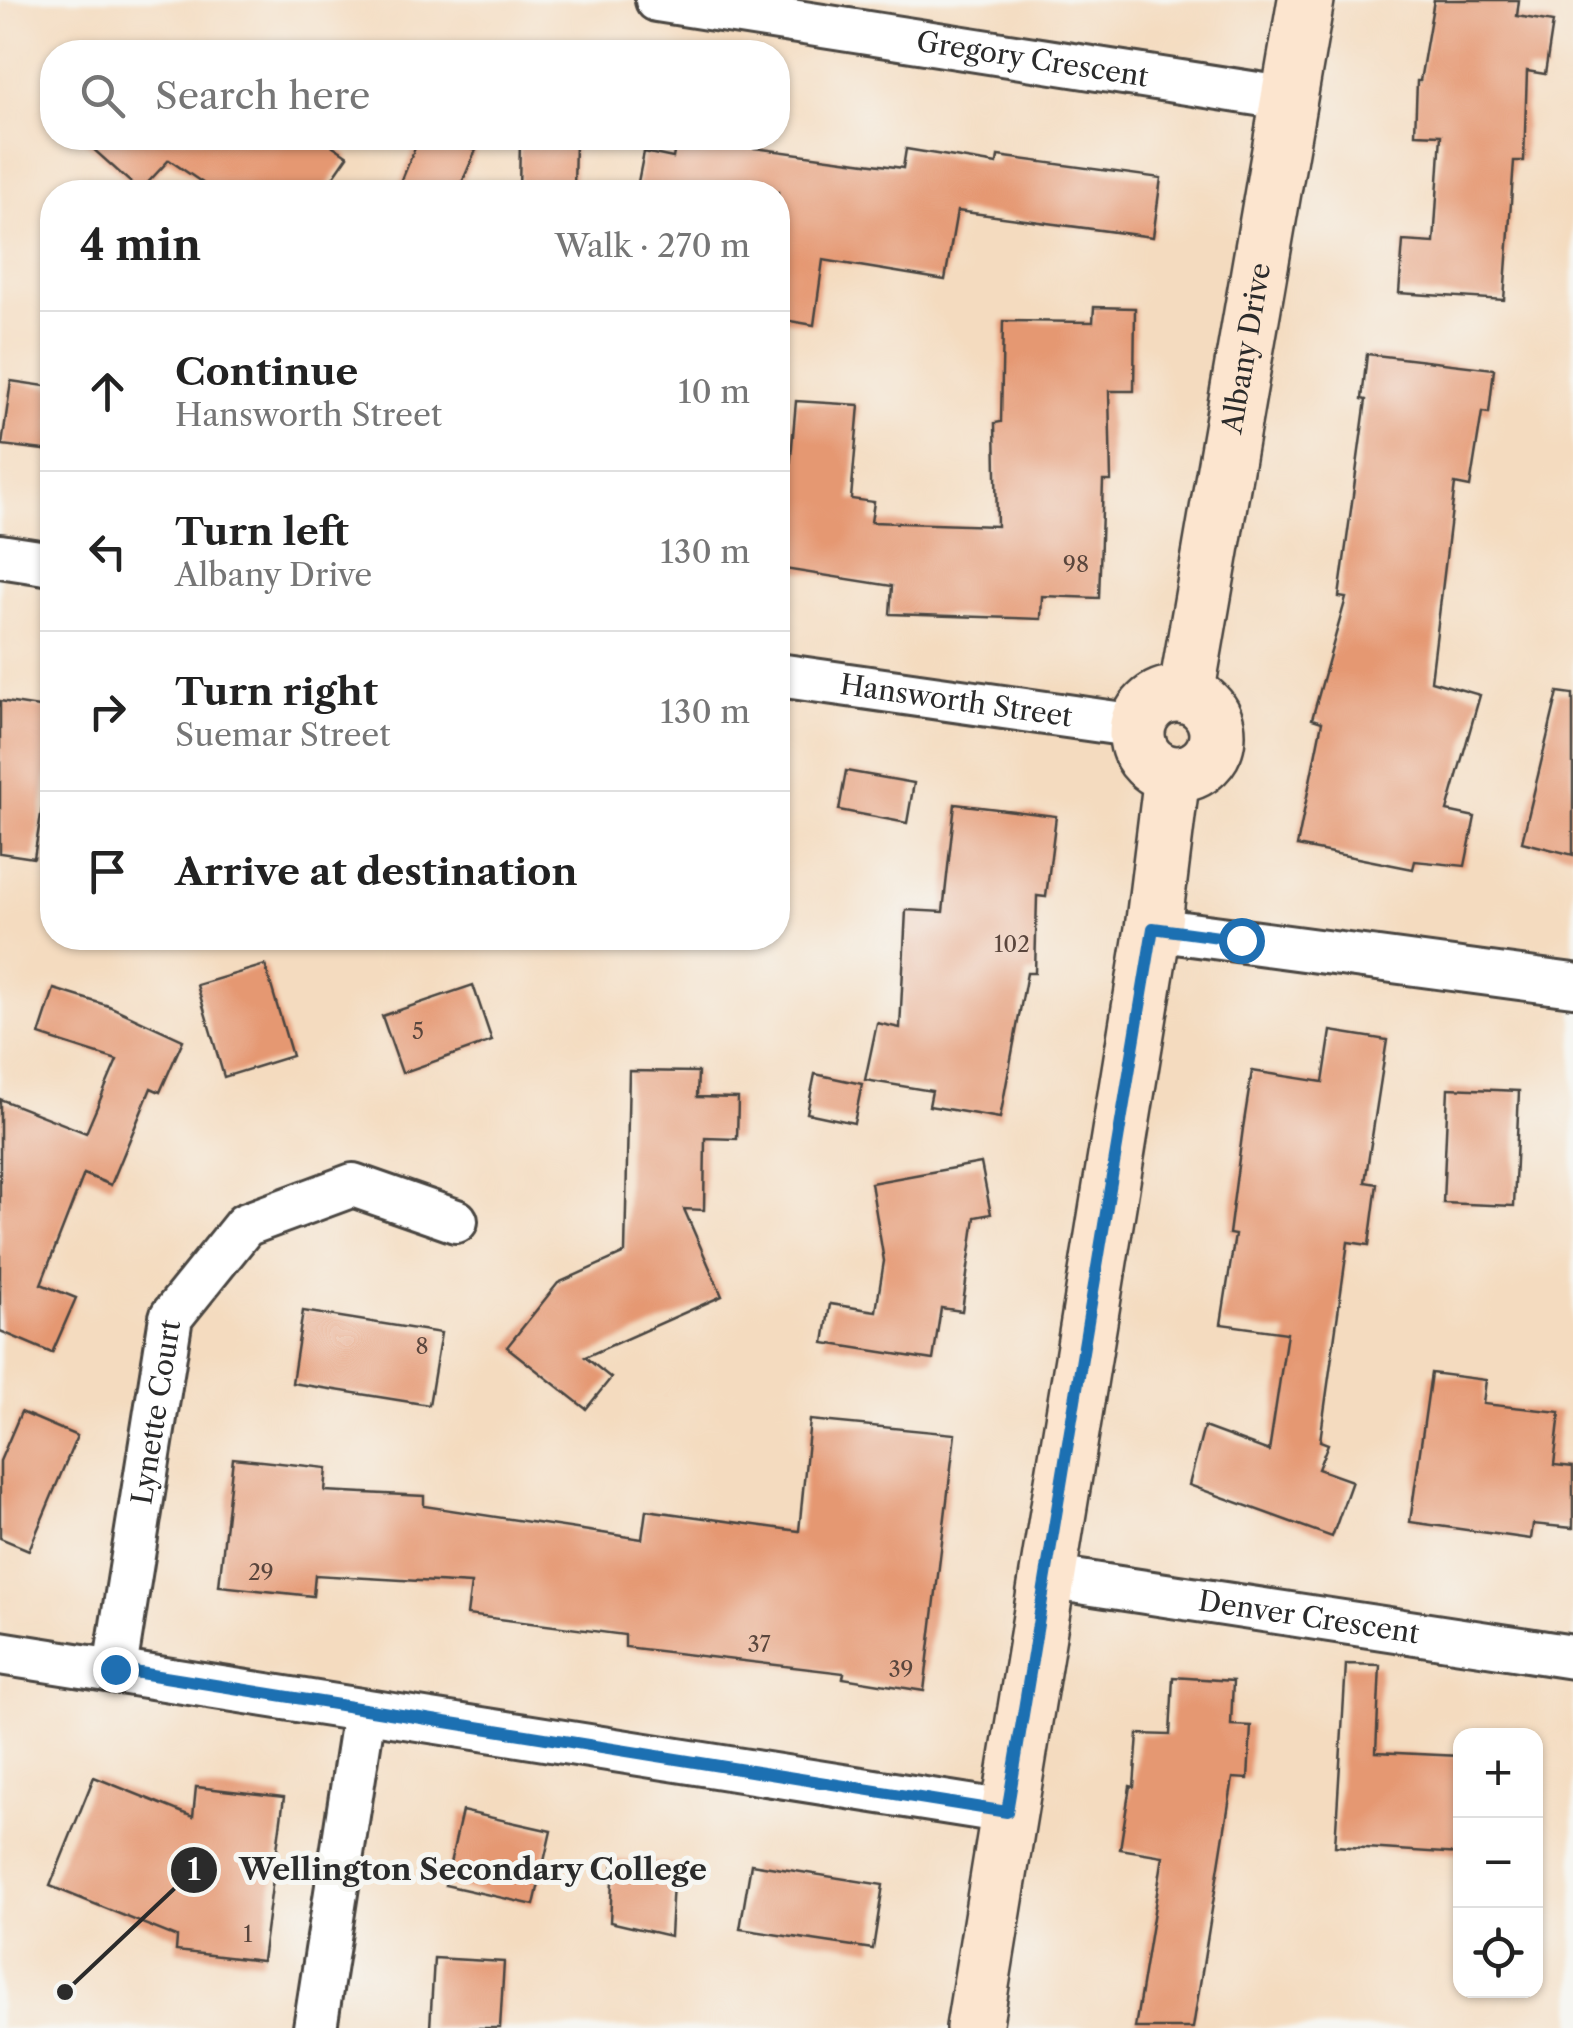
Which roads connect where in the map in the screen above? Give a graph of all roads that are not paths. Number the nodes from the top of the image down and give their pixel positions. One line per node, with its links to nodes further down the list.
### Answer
1 (657, 0): 3 (street, Gregory Crescent)
2 (1306, 0): 3 (street, Albany Drive)
3 (1290, 99): 7 (street, Albany Drive)
4 (0, 556): 5 (street)
5 (40, 562)
6 (790, 677): 8 (street, Hansworth Street)
7 (1186, 695): 8 (street); 9 (street)
8 (1136, 726): 9 (street)
9 (1172, 775): 10 (street)
10 (1153, 928): 11 (street); 13 (street)
11 (1573, 984)
12 (456, 1222): 16 (street, Lynette Court)
13 (1047, 1577): 15 (street, Denver Crescent); 18 (street)
14 (0, 1653): 16 (street)
15 (1573, 1657)
16 (115, 1669): 17 (street)
17 (364, 1712): 18 (street); 19 (street)
18 (1007, 1812): 20 (street)
19 (314, 2028)
20 (974, 2028)

